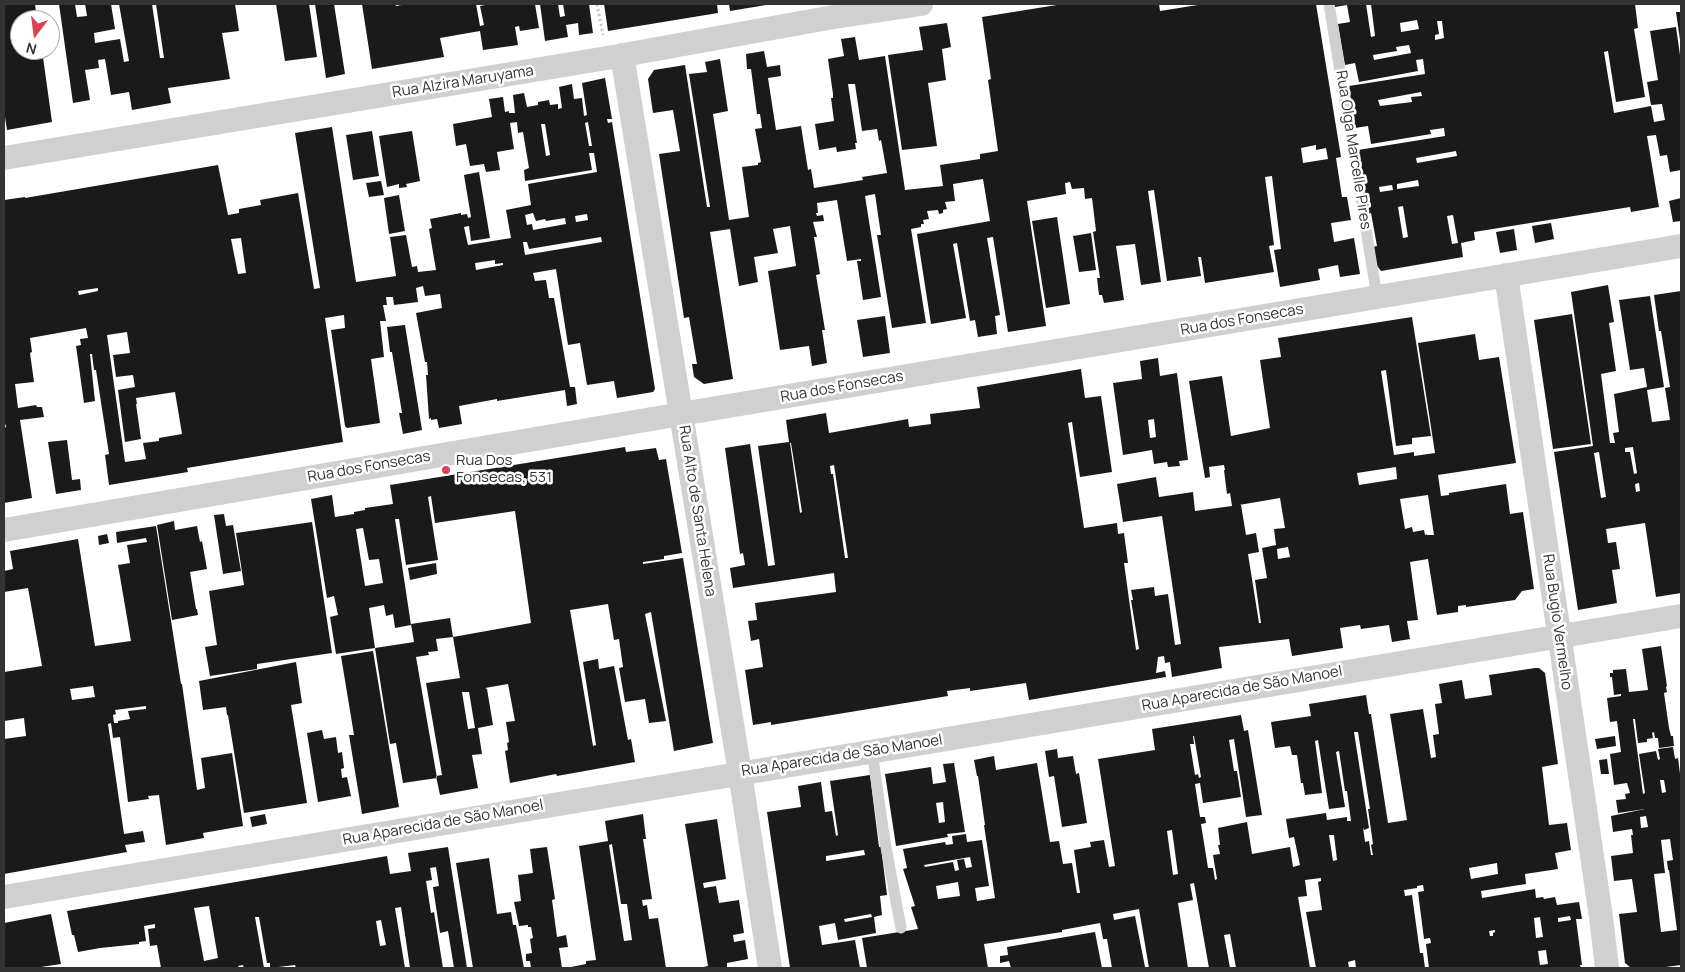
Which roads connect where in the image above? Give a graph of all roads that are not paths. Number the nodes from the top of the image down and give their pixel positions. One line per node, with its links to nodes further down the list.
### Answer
1 (921, 4): 3 (street, Rua Alzira Maruyama)
2 (1329, 4): 7 (lane, Rua Olga Marcelle Pires)
3 (614, 56): 4 (street, Rua Alzira Maruyama); 8 (street, Rua Alto de Santa Helena)
4 (4, 158)
5 (1681, 246): 6 (street, Rua dos Fonsecas)
6 (1506, 275): 7 (street, Rua dos Fonsecas); 11 (street, Rua Bugio Vermelho)
7 (1377, 297): 8 (street, Rua dos Fonsecas)
8 (681, 414): 9 (street, Rua dos Fonsecas); 13 (street, Rua Alto de Santa Helena)
9 (4, 530)
10 (1681, 616): 11 (street, Rua Aparecida de São Manoel)
11 (1560, 636): 12 (street, Rua Aparecida de São Manoel); 17 (street, Rua Bugio Vermelho)
12 (872, 751): 13 (street, Rua Aparecida de São Manoel); 15 (lane)
13 (740, 773): 14 (street, Rua Aparecida de São Manoel); 16 (street, Rua Alto de Santa Helena)
14 (4, 897)
15 (901, 928)
16 (770, 968)
17 (1607, 968)

